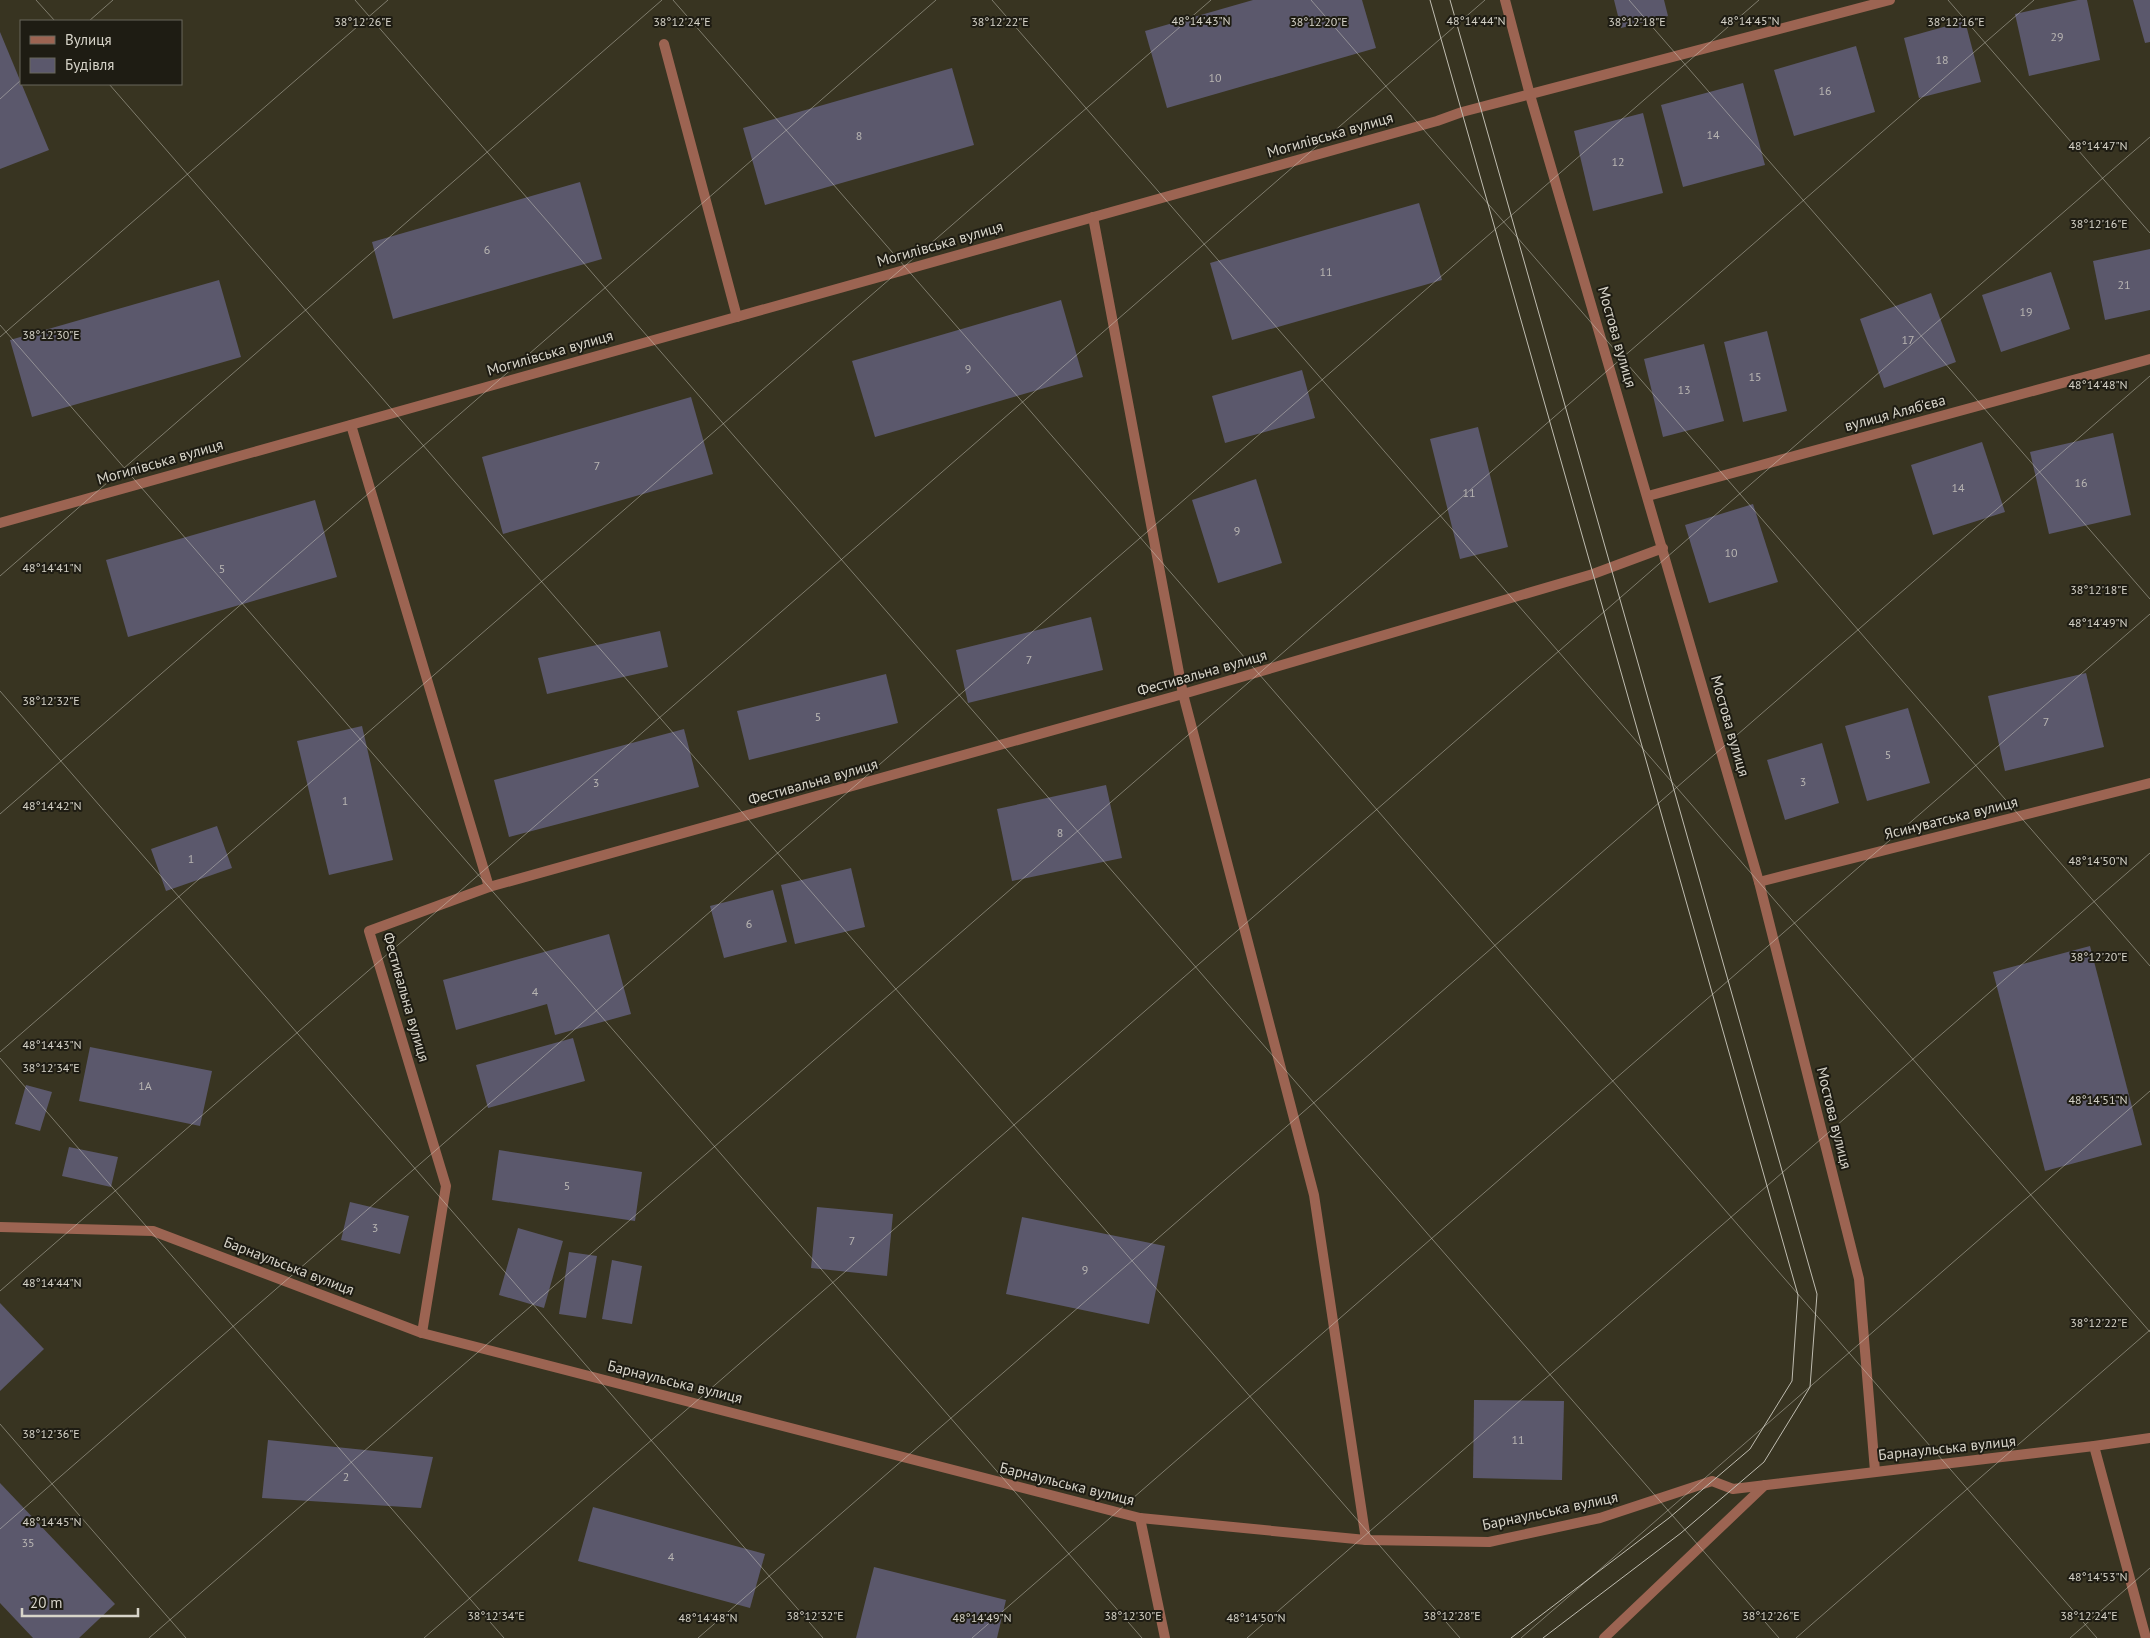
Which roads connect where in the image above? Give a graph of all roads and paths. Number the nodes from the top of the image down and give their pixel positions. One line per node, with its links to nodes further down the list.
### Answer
1 (1505, 0): 4 (street, Мостова вулиця)
2 (1890, 0): 4 (street, Могилівська вулиця)
3 (664, 44): 6 (street)
4 (1530, 95): 5 (street, Могилівська вулиця); 9 (street, Мостова вулиця)
5 (1092, 217): 6 (street, Могилівська вулиця); 12 (street)
6 (737, 317): 8 (street, Могилівська вулиця)
7 (2150, 359): 9 (street, вулиця Аляб'єва)
8 (351, 424): 10 (street, Могилівська вулиця); 15 (street)
9 (1648, 496): 11 (street, Мостова вулиця)
10 (0, 522)
11 (1663, 548): 12 (street, Фестивальна вулиця); 14 (street, Мостова вулиця)
12 (1183, 694): 15 (street, Фестивальна вулиця); 23 (street)
13 (2150, 783): 14 (street, Ясинуватська вулиця)
14 (1759, 882): 20 (street, Мостова вулиця)
15 (489, 888): 17 (street, Фестивальна вулиця)
16 (0, 1227): 17 (street, Барнаульська вулиця)
17 (422, 1333): 22 (street, Барнаульська вулиця)
18 (2150, 1438): 19 (street, Барнаульська вулиця)
19 (2094, 1446): 20 (street, Барнаульська вулиця); 26 (street)
20 (1876, 1471): 21 (street, Барнаульська вулиця)
21 (1765, 1485): 23 (street, Барнаульська вулиця); 25 (street)
22 (1140, 1518): 23 (street, Барнаульська вулиця); 24 (street)
23 (1366, 1540)
24 (1165, 1638)
25 (1604, 1638)
26 (2146, 1638)

